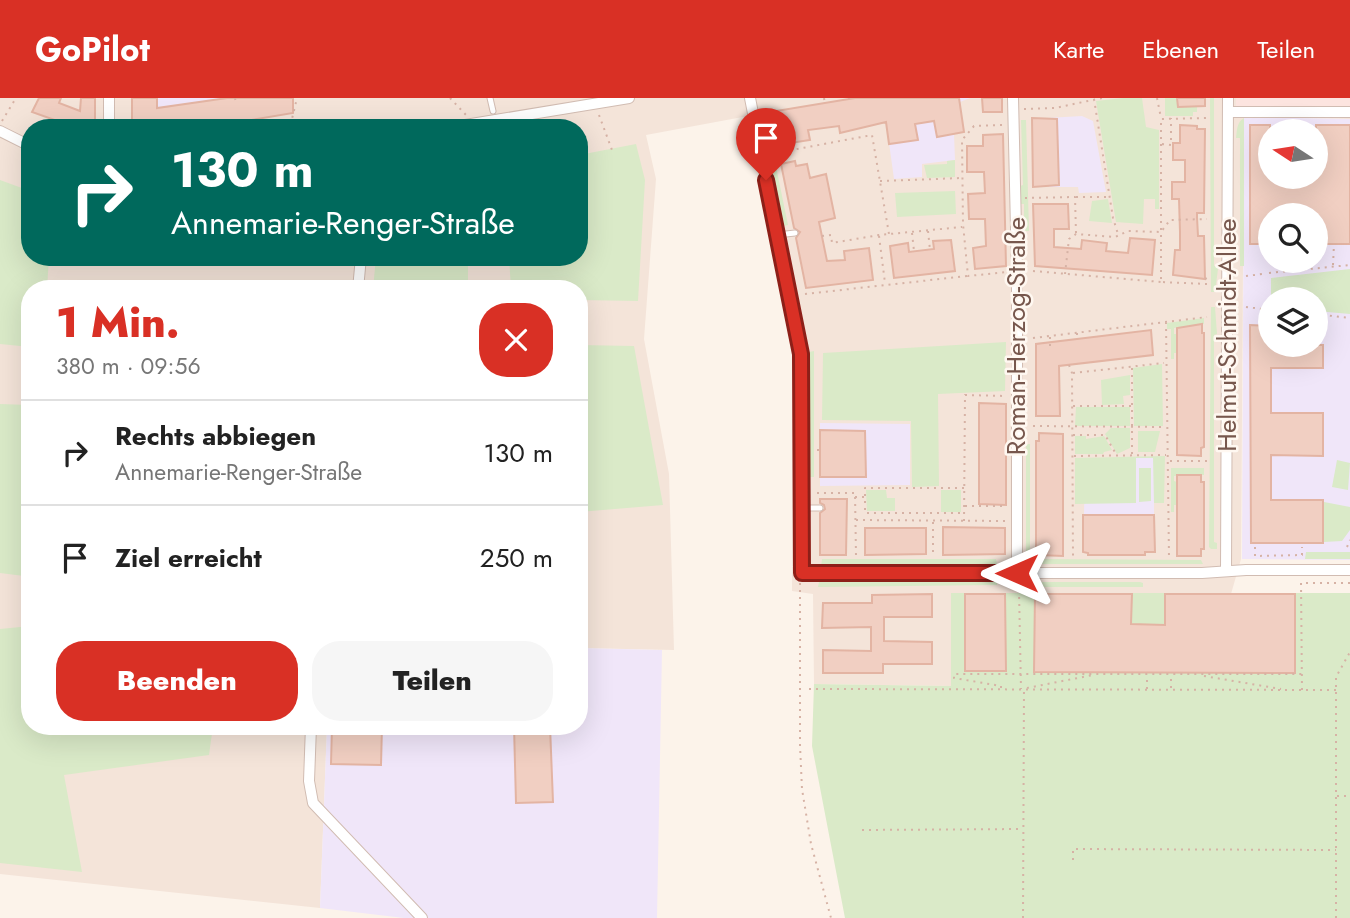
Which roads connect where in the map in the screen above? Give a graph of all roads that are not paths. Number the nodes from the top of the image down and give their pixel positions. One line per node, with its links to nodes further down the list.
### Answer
1 (109, 98): 10 (street)
2 (491, 98): 7 (lane)
3 (629, 98): 11 (street)
4 (750, 98): 15 (street)
5 (1228, 98): 8 (street, Helmut-Schmidt-Allee)
6 (1013, 104): 20 (street, Roman-Herzog-Straße)
7 (493, 111)
8 (1228, 112): 9 (street); 19 (street, Helmut-Schmidt-Allee)
9 (1350, 112)
10 (109, 119)
11 (499, 119)
12 (0, 131): 13 (street)
13 (21, 141)
14 (795, 233): 15 (lane)
15 (777, 235): 16 (street)
16 (802, 508): 17 (lane); 20 (street)
17 (820, 508)
18 (1350, 570): 19 (street)
19 (1226, 571): 20 (street)
20 (1017, 573)
21 (311, 735): 22 (street)
22 (422, 918)

